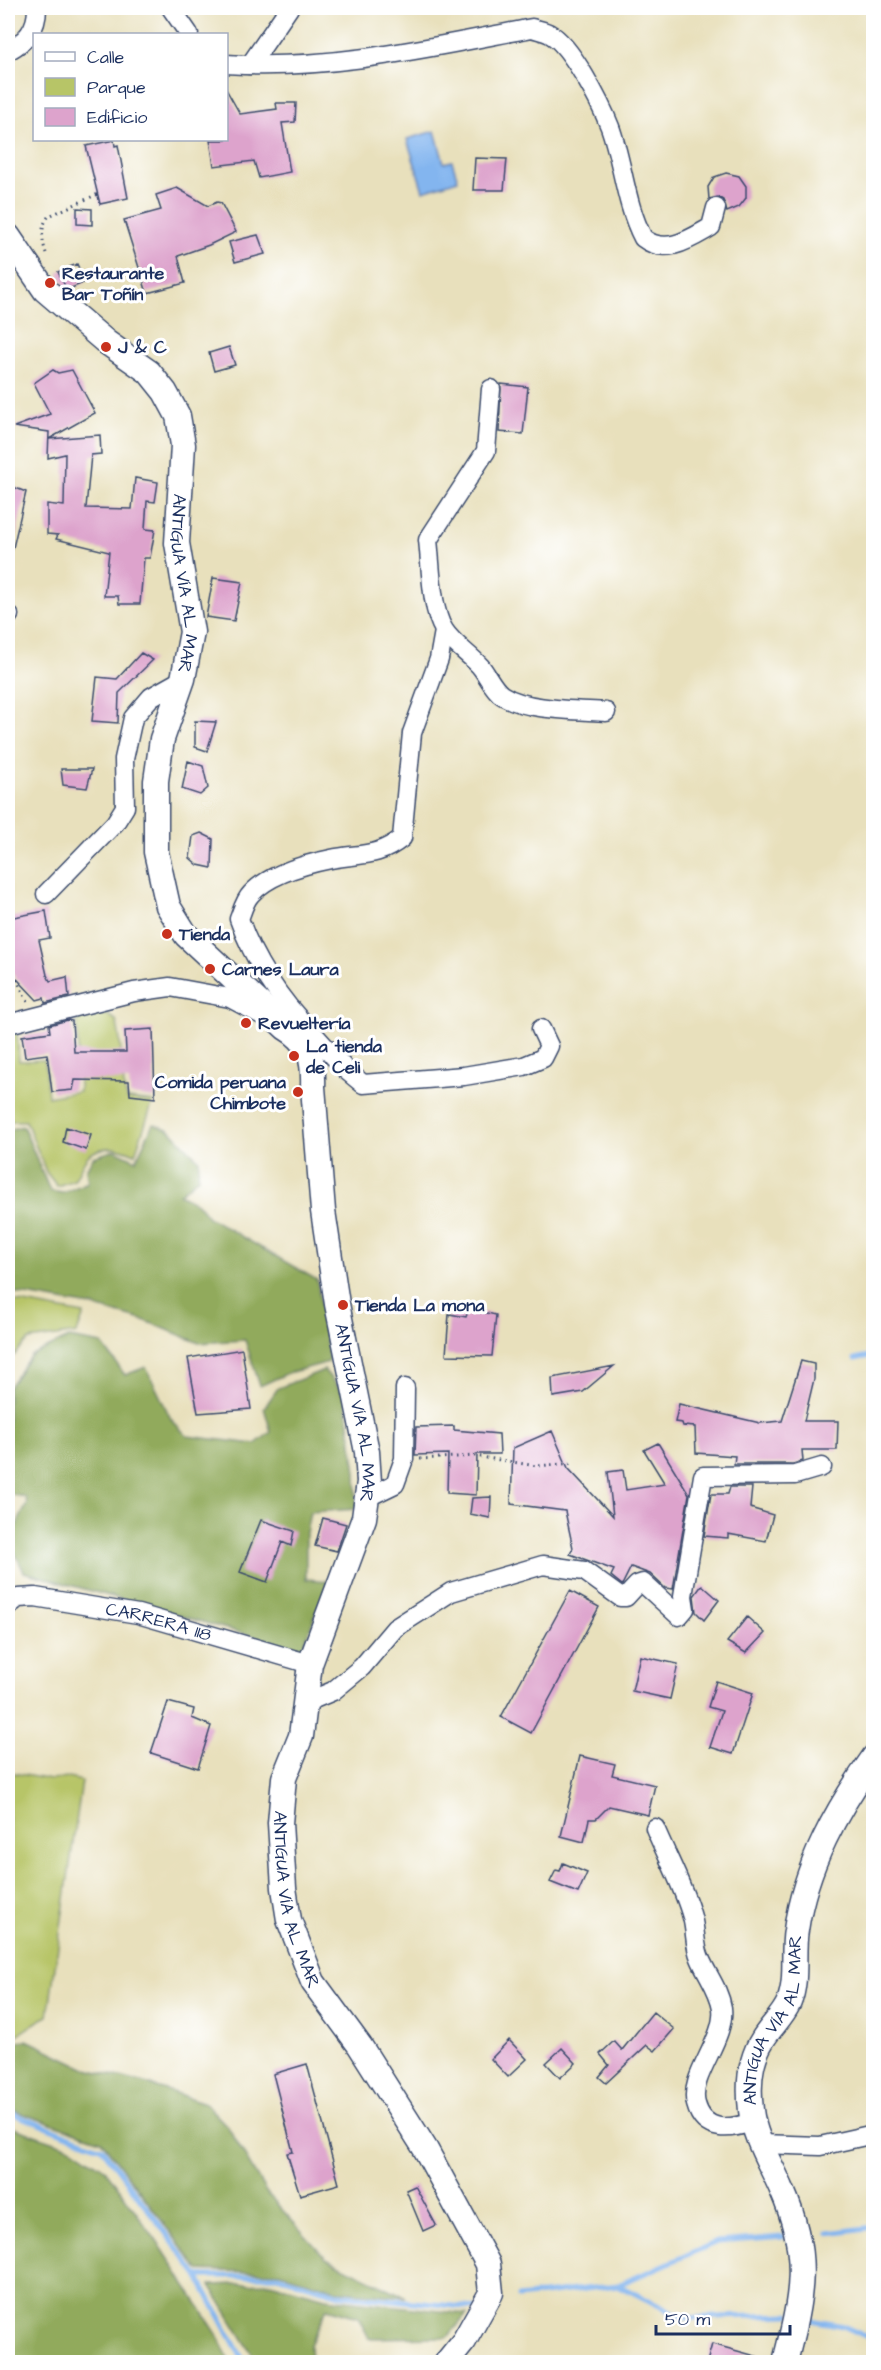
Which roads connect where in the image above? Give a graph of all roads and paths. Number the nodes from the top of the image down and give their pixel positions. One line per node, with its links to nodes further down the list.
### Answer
1 (37, 8): 5 (street)
2 (171, 8): 4 (street)
3 (289, 8): 7 (street)
4 (188, 33)
5 (8, 51)
6 (228, 64): 7 (street)
7 (250, 65): 9 (street)
8 (98, 194): 11 (path)
9 (716, 208)
10 (8, 236): 14 (main road, ANTIGUA VÍA AL MAR)
11 (46, 255)
12 (491, 389): 13 (street)
13 (444, 631): 15 (street); 22 (street)
14 (183, 679): 16 (street); 20 (main road, ANTIGUA VÍA AL MAR)
15 (606, 712)
16 (46, 894)
17 (8, 963): 18 (path)
18 (36, 1017): 19 (street); 20 (street)
19 (8, 1024)
20 (286, 1028): 22 (street); 27 (main road, ANTIGUA VÍA AL MAR)
21 (541, 1029): 22 (street)
22 (310, 1030)
23 (405, 1388): 24 (street)
24 (404, 1459): 25 (path); 27 (street)
25 (574, 1463)
26 (822, 1467): 30 (street)
27 (368, 1497): 29 (main road, ANTIGUA VÍA AL MAR)
28 (8, 1606): 29 (street, CARRERA 118)
29 (310, 1664): 30 (main road, ANTIGUA VÍA AL MAR)
30 (307, 1702): 35 (main road, ANTIGUA VÍA AL MAR)
31 (873, 1756): 33 (main road, ANTIGUA VÍA AL MAR)
32 (655, 1828): 33 (street)
33 (757, 2133): 34 (street); 36 (main road, ANTIGUA VÍA AL MAR)
34 (873, 2134)
35 (447, 2362)
36 (785, 2362)

